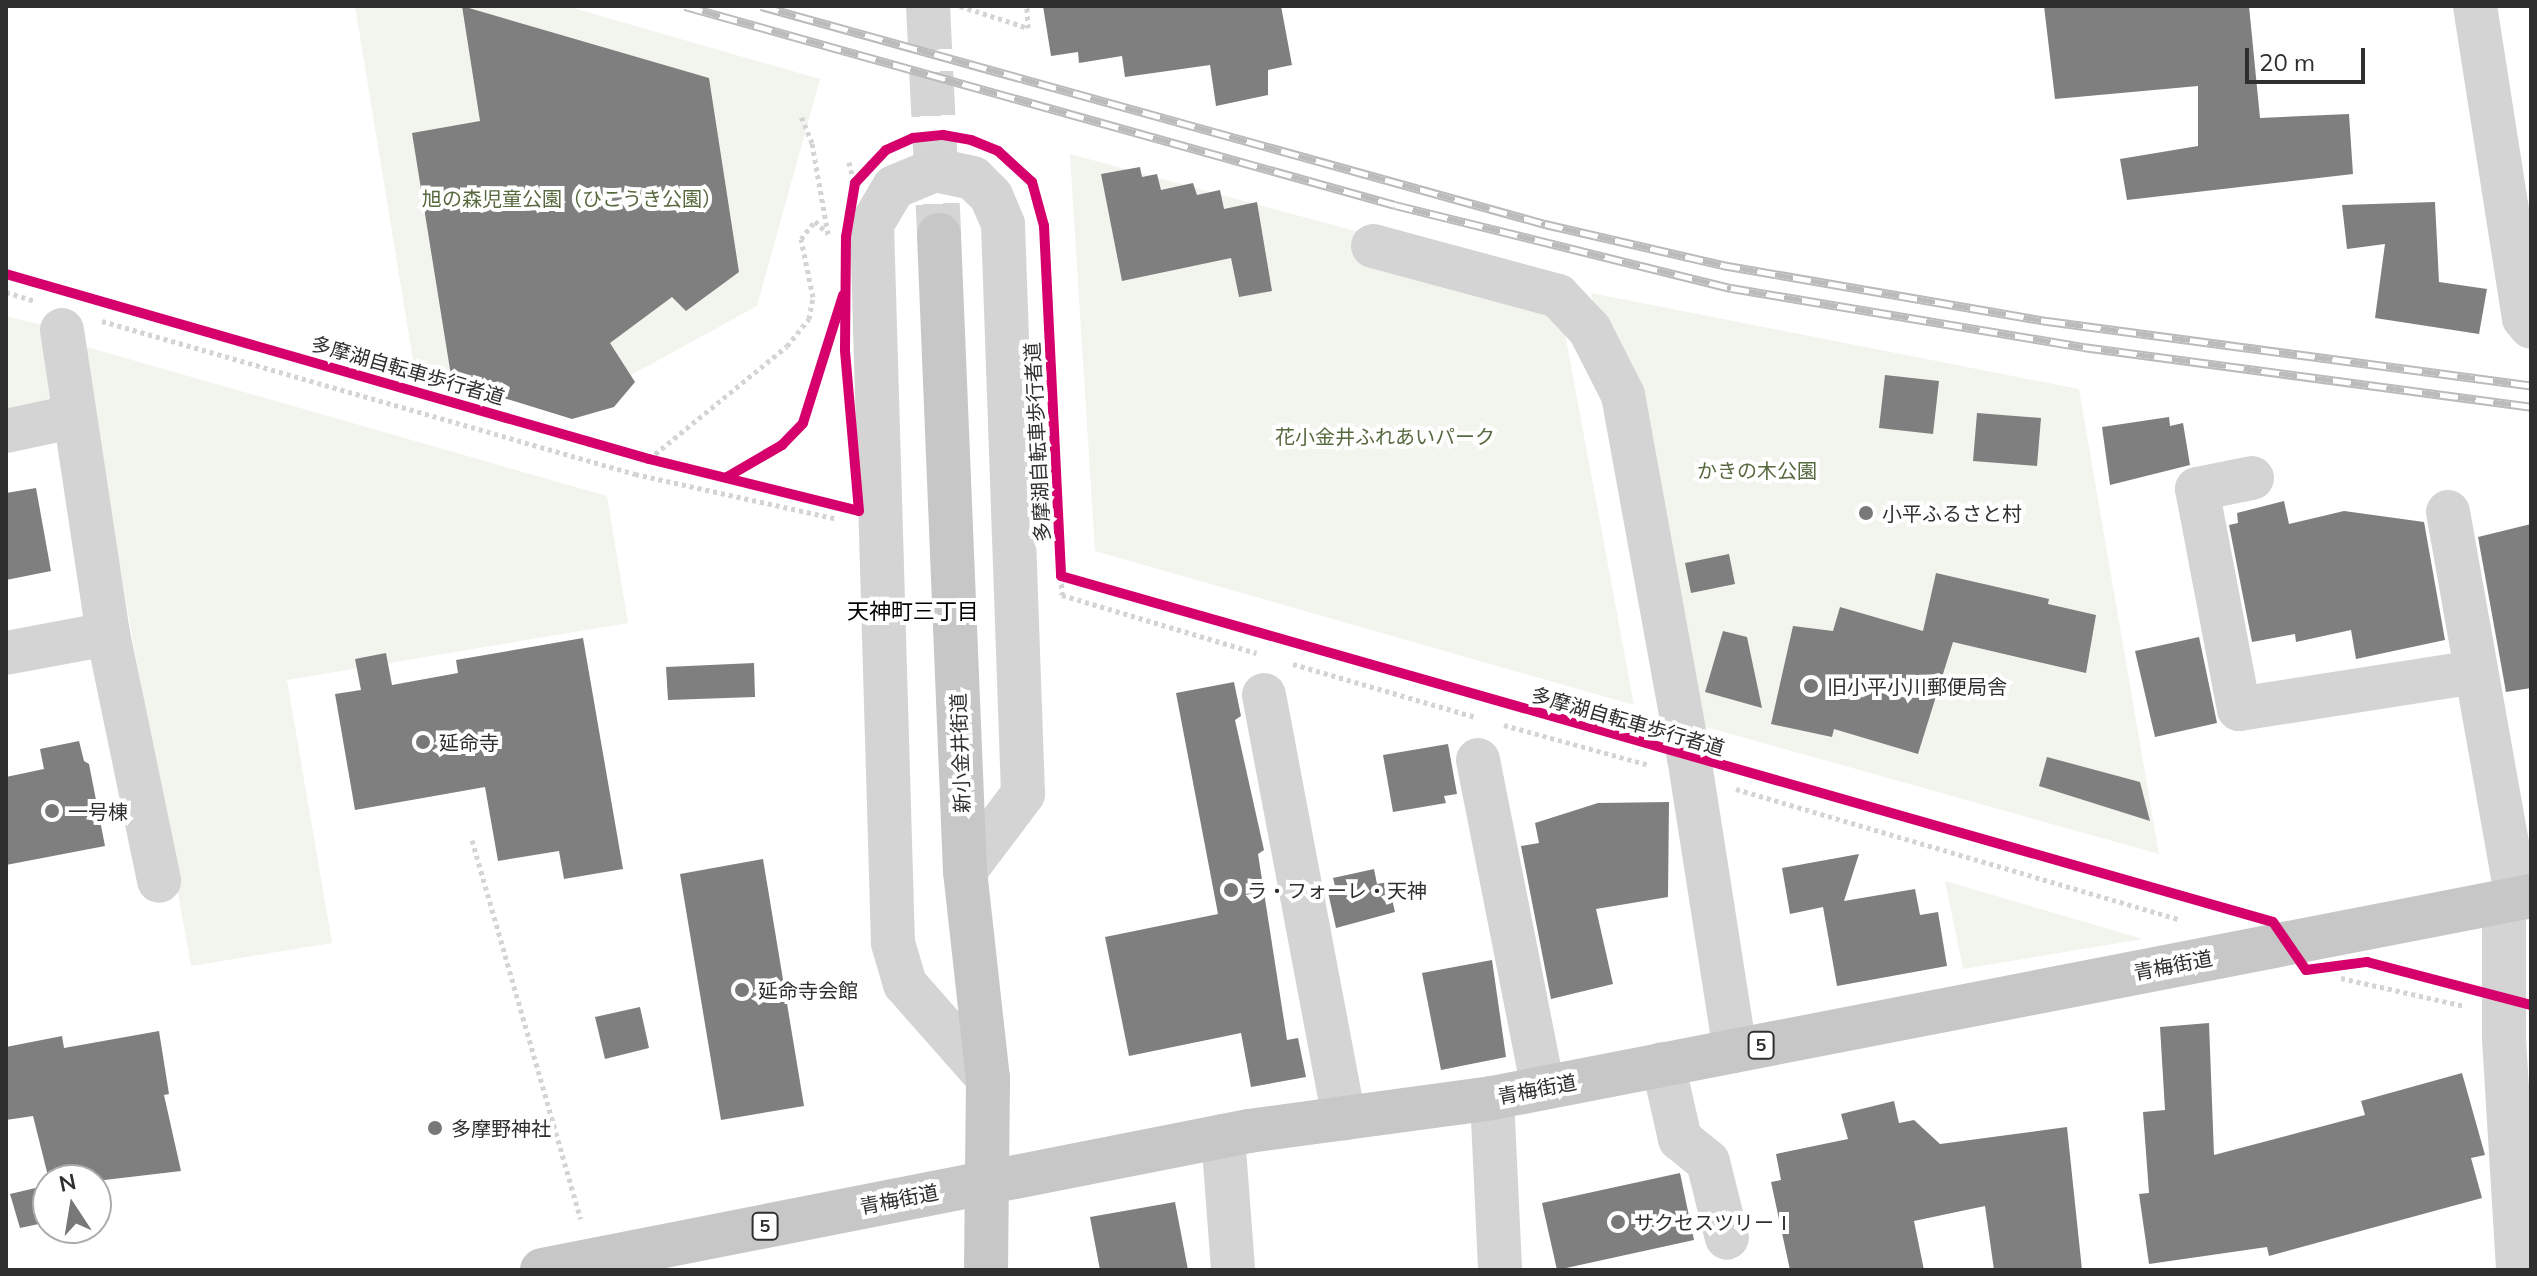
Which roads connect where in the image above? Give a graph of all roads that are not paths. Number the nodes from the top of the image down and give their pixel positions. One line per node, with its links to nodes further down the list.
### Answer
1 (2475, 6): 5 (street)
2 (939, 235): 15 (main road, 新小金井街道)
3 (1373, 246): 18 (street)
4 (70, 318): 6 (street)
5 (2531, 327)
6 (72, 417): 7 (street); 10 (street)
7 (6, 431)
8 (2252, 478): 13 (street)
9 (2448, 512): 13 (street)
10 (108, 634): 11 (street); 16 (street)
11 (6, 653)
12 (1276, 672): 23 (street)
13 (2475, 672): 17 (street)
14 (1487, 735): 21 (street)
15 (965, 871): 20 (main road, 新小金井街道); 20 (street)
16 (159, 881)
17 (2517, 898): 18 (main road, 青梅街道 / 5); 31 (street)
18 (1735, 1050): 19 (main road, 青梅街道 / 5)
19 (1663, 1064): 21 (main road, 青梅街道 / 5); 26 (street)
20 (988, 1078): 25 (main road, 新小金井街道)
21 (1543, 1087): 22 (main road, 青梅街道 / 5)
22 (1492, 1098): 23 (main road, 青梅街道 / 5); 30 (street)
23 (1344, 1119): 24 (main road, 青梅街道 / 5)
24 (1223, 1136): 25 (main road, 青梅街道 / 5); 29 (street)
25 (989, 1181): 27 (main road, 青梅街道 / 5); 28 (main road, 新小金井街道)
26 (1727, 1238)
27 (558, 1268)
28 (986, 1270)
29 (1233, 1270)
30 (1500, 1270)
31 (2518, 1270)

